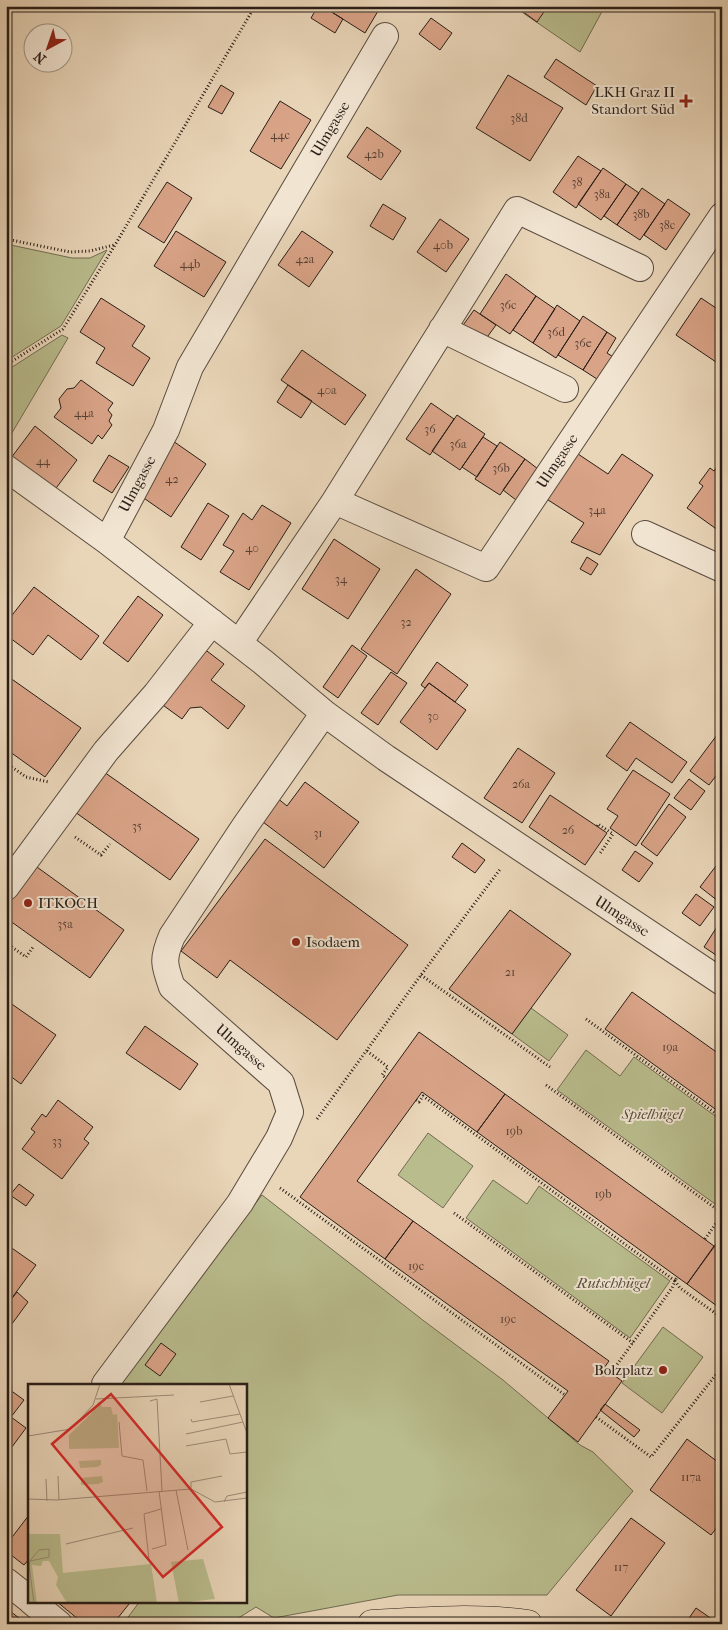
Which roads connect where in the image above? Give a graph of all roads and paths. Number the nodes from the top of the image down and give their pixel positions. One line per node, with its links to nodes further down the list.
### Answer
1 (254, 6): 5 (path)
2 (386, 36): 13 (street, Ulmgasse)
3 (722, 216): 11 (street, Ulmgasse)
4 (6, 239): 5 (path)
5 (115, 245): 8 (path)
6 (640, 268): 7 (street)
7 (442, 329): 9 (street); 11 (street)
8 (6, 365)
9 (565, 389)
10 (6, 468): 13 (street, Ulmgasse)
11 (335, 501): 16 (street)
12 (645, 534): 14 (street)
13 (107, 541): 15 (street, Ulmgasse)
14 (722, 569)
15 (212, 622): 16 (street, Ulmgasse); 19 (street)
16 (239, 643): 17 (street, Ulmgasse)
17 (324, 714): 29 (street, Ulmgasse); 48 (street, Ulmgasse)
18 (6, 763): 19 (path)
19 (72, 798): 20 (street)
20 (55, 822): 22 (path); 25 (street)
21 (596, 826): 23 (path)
22 (110, 844)
23 (599, 855)
24 (505, 865): 28 (path)
25 (6, 887)
26 (6, 943): 27 (path)
27 (34, 947)
28 (421, 975): 31 (path); 32 (path)
29 (722, 982)
30 (586, 1019): 36 (path)
31 (367, 1051): 33 (path); 37 (path)
32 (550, 1067)
33 (386, 1078)
34 (546, 1084): 40 (path)
35 (416, 1100): 43 (path)
36 (722, 1118)
37 (316, 1120)
38 (279, 1188): 49 (path)
39 (454, 1213): 45 (path)
40 (722, 1214): 41 (path)
41 (705, 1239)
42 (677, 1277): 43 (path)
43 (675, 1281): 44 (path); 45 (path)
44 (722, 1318)
45 (632, 1343): 47 (path)
46 (722, 1367): 50 (path)
47 (611, 1373)
48 (105, 1384)
49 (565, 1395)
50 (596, 1417)
51 (6, 1581): 52 (street)
52 (28, 1598)
53 (32, 1602): 54 (street)
54 (59, 1624)
55 (372, 1624): 56 (main road)
56 (528, 1624)

